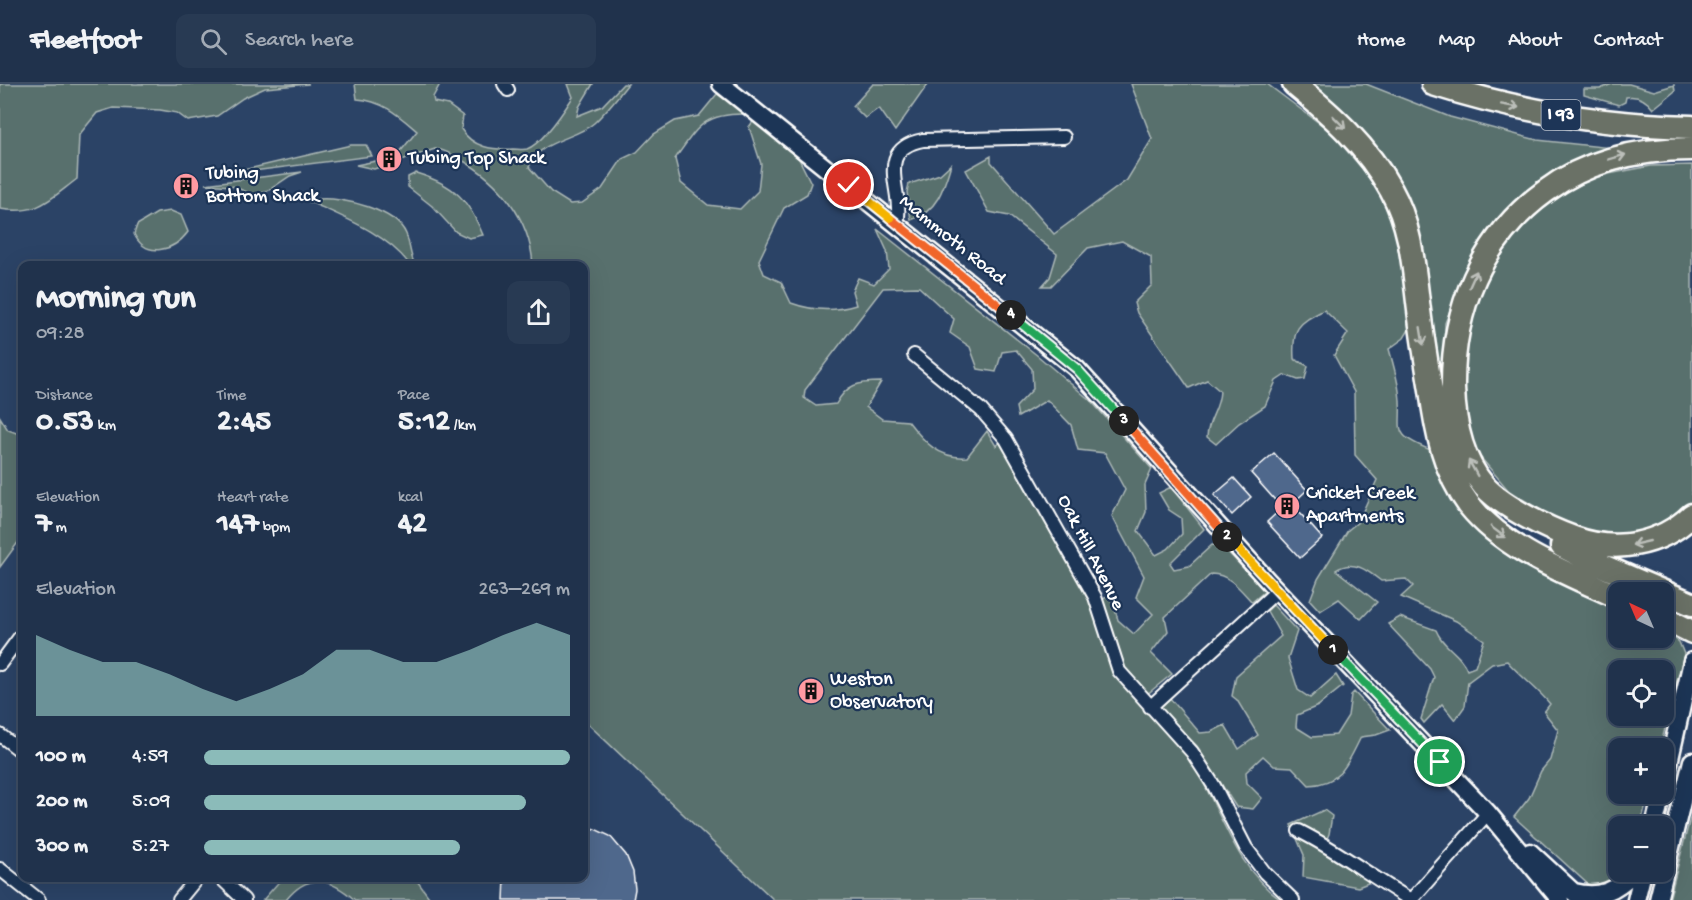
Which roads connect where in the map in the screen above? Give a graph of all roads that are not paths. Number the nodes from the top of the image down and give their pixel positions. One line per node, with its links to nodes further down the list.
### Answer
1 (722, 84): 7 (main road, Mammoth Road)
2 (1294, 84): 12 (highway, one-way to 12)
3 (1433, 84): 4 (highway, I 93, one-way to 4)
4 (1692, 127)
5 (1064, 137): 7 (street)
6 (1692, 149): 9 (highway, one-way to 6)
7 (897, 223): 11 (main road, Mammoth Road)
8 (914, 354): 19 (street, Oak Hill Avenue)
9 (1503, 503): 10 (highway, one-way to 9); 13 (highway)
10 (1692, 515)
11 (1277, 591): 19 (street); 24 (main road, Mammoth Road)
12 (1608, 592)
13 (1692, 604)
14 (1674, 623): 15 (highway)
15 (1692, 632)
16 (18, 639): 18 (street)
17 (1692, 662): 21 (main road)
18 (0, 664)
19 (1150, 707): 35 (street, Oak Hill Avenue)
20 (0, 735): 22 (street)
21 (1674, 741)
22 (18, 749)
23 (1692, 761): 39 (main road)
24 (1488, 813): 31 (main road, Mammoth Road); 37 (street)
25 (1299, 831): 37 (street)
26 (0, 869): 32 (street)
27 (189, 882): 33 (street)
28 (225, 882): 34 (street)
29 (1622, 882): 31 (main road)
30 (1640, 882): 38 (main road)
31 (1572, 898)
32 (39, 900)
33 (179, 900)
34 (244, 900)
35 (1293, 900)
36 (1404, 900): 37 (street)
37 (1411, 900)
38 (1636, 900)
39 (1658, 900)

